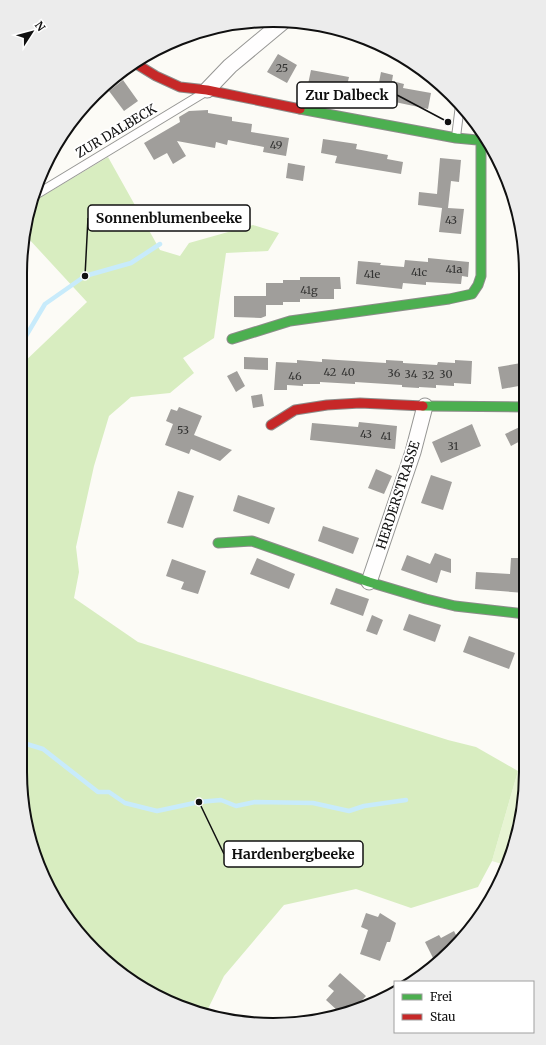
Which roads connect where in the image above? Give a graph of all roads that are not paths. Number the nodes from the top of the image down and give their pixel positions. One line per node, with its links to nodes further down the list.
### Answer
1 (277, 27): 3 (street)
2 (140, 66): 3 (street)
3 (207, 90): 5 (street); 8 (lane, ZUR DALBECK)
4 (459, 112): 5 (lane)
5 (456, 138): 6 (street)
6 (480, 139)
7 (482, 143): 9 (street)
8 (41, 192)
9 (232, 339)
10 (425, 406): 11 (street); 12 (street); 14 (street, HERDERSTRASSE)
11 (519, 407)
12 (271, 425)
13 (218, 543): 14 (street)
14 (369, 582): 15 (street)
15 (519, 613)

